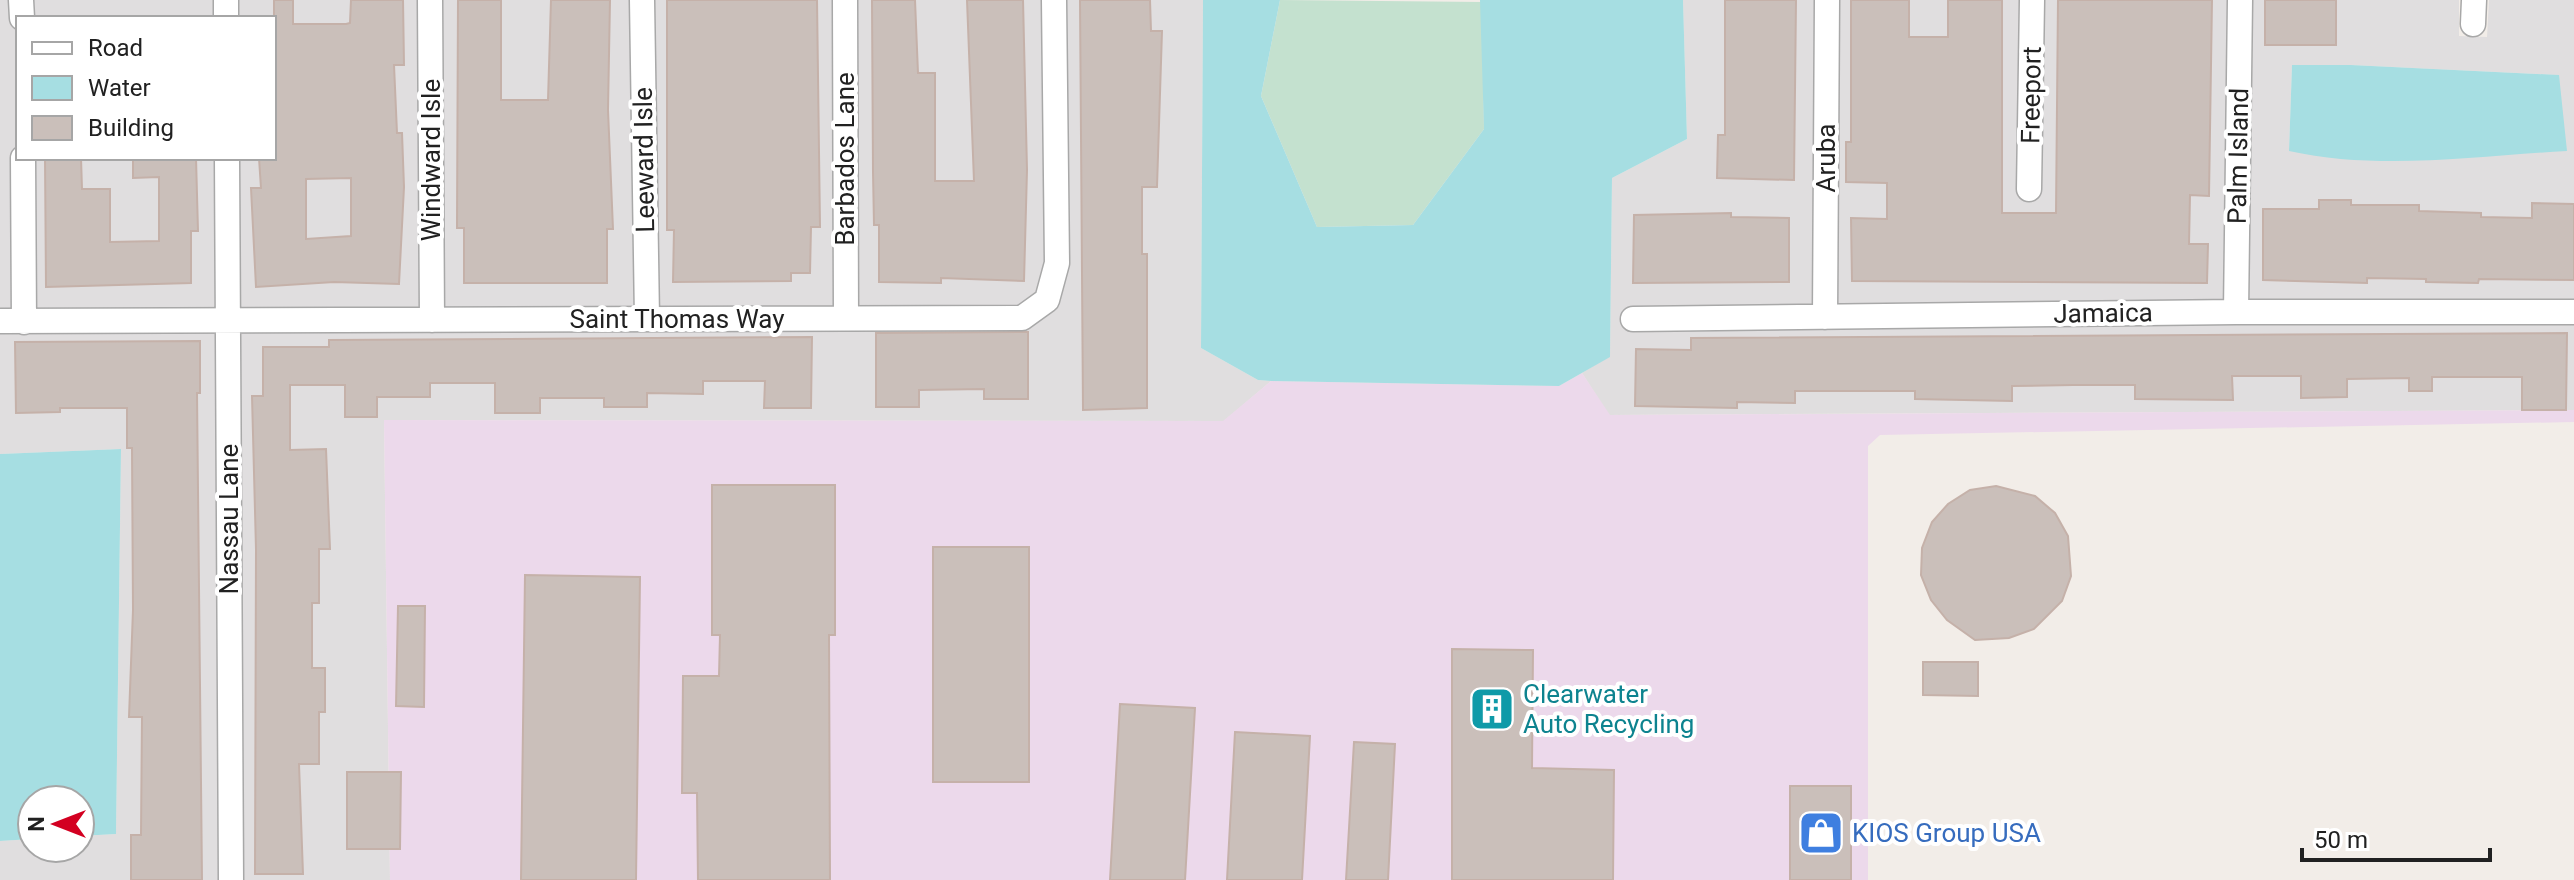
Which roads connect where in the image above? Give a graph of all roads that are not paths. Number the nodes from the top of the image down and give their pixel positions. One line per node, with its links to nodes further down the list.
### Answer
1 (430, 0): 17 (street, Windward Isle)
2 (642, 0): 15 (street, Leeward Isle)
3 (845, 0): 14 (street, Barbados Lane)
4 (1054, 0): 14 (street, Saint Thomas Way)
5 (1827, 0): 13 (street, Aruba)
6 (2032, 0): 10 (street, Freeport)
7 (2240, 0): 11 (street, Palm Island)
8 (23, 160): 19 (street)
9 (227, 160): 18 (street, Nassau Lane)
10 (2029, 189)
11 (2236, 312): 12 (street, Jamaica); 13 (street, Jamaica)
12 (2574, 312)
13 (1825, 317): 16 (street, Jamaica)
14 (846, 318): 15 (street, Saint Thomas Way)
15 (647, 319): 17 (street, Saint Thomas Way)
16 (1633, 319)
17 (432, 320): 18 (street, Saint Thomas Way)
18 (228, 321): 19 (street, Saint Thomas Way); 20 (street, Nassau Lane)
19 (12, 322)
20 (231, 880)

